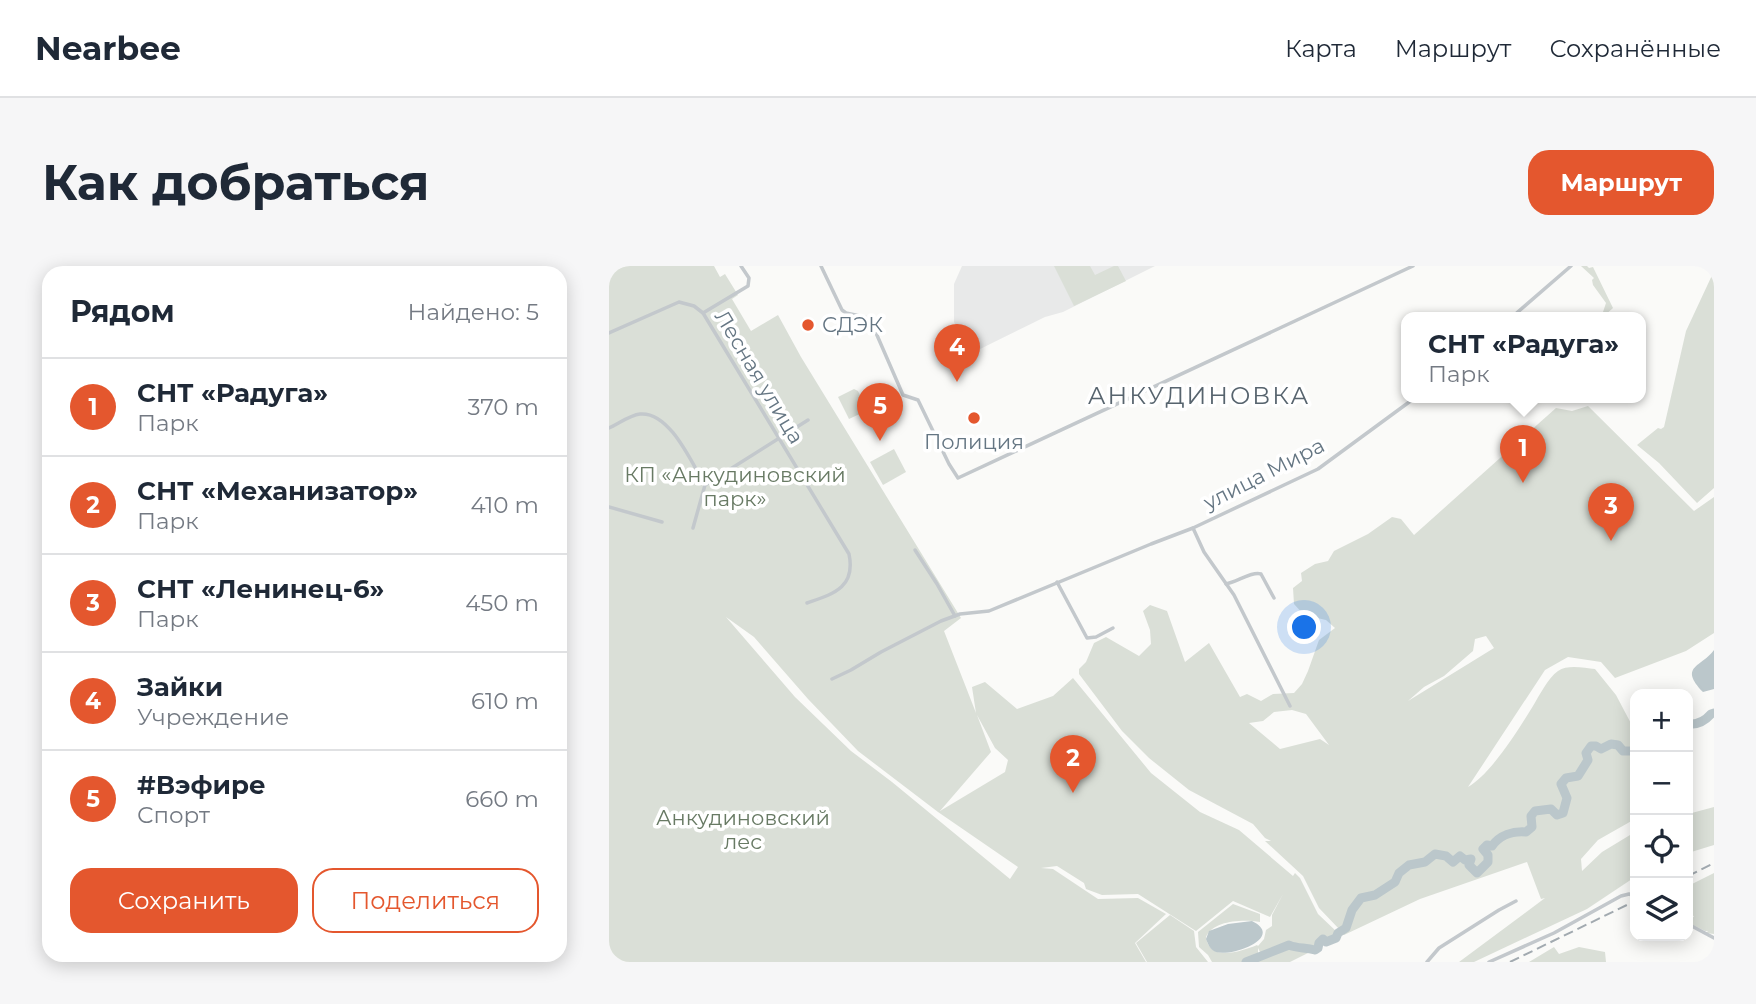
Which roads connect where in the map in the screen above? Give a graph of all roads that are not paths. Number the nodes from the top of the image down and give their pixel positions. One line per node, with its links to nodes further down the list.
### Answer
1 (741, 266): 6 (street)
2 (821, 266): 3 (street)
3 (1413, 266)
4 (1571, 266): 5 (street)
5 (1518, 312)
6 (703, 313): 7 (street, Лесная улица); 11 (street, Лесная улица)
7 (609, 333)
8 (1408, 403): 16 (street, улица Мира)
9 (808, 420): 11 (street)
10 (609, 428): 12 (street)
11 (779, 439): 12 (street); 21 (street, Лесная улица)
12 (705, 485): 15 (street)
13 (609, 507): 14 (street)
14 (662, 522)
15 (693, 528)
16 (1193, 528): 18 (street, улица Мира); 19 (street, улица Мира)
17 (915, 550): 22 (street)
18 (1057, 582): 22 (street, улица Мира); 23 (street)
19 (1226, 584): 20 (street); 25 (street, улица Мира)
20 (1274, 598)
21 (807, 603)
22 (955, 615): 24 (street, улица Мира)
23 (1113, 628)
24 (832, 679)
25 (1290, 706)
26 (1630, 894): 31 (street)
27 (1516, 901): 30 (street)
28 (1693, 927): 29 (street)
29 (1714, 938)
30 (1427, 962)
31 (1489, 962)

